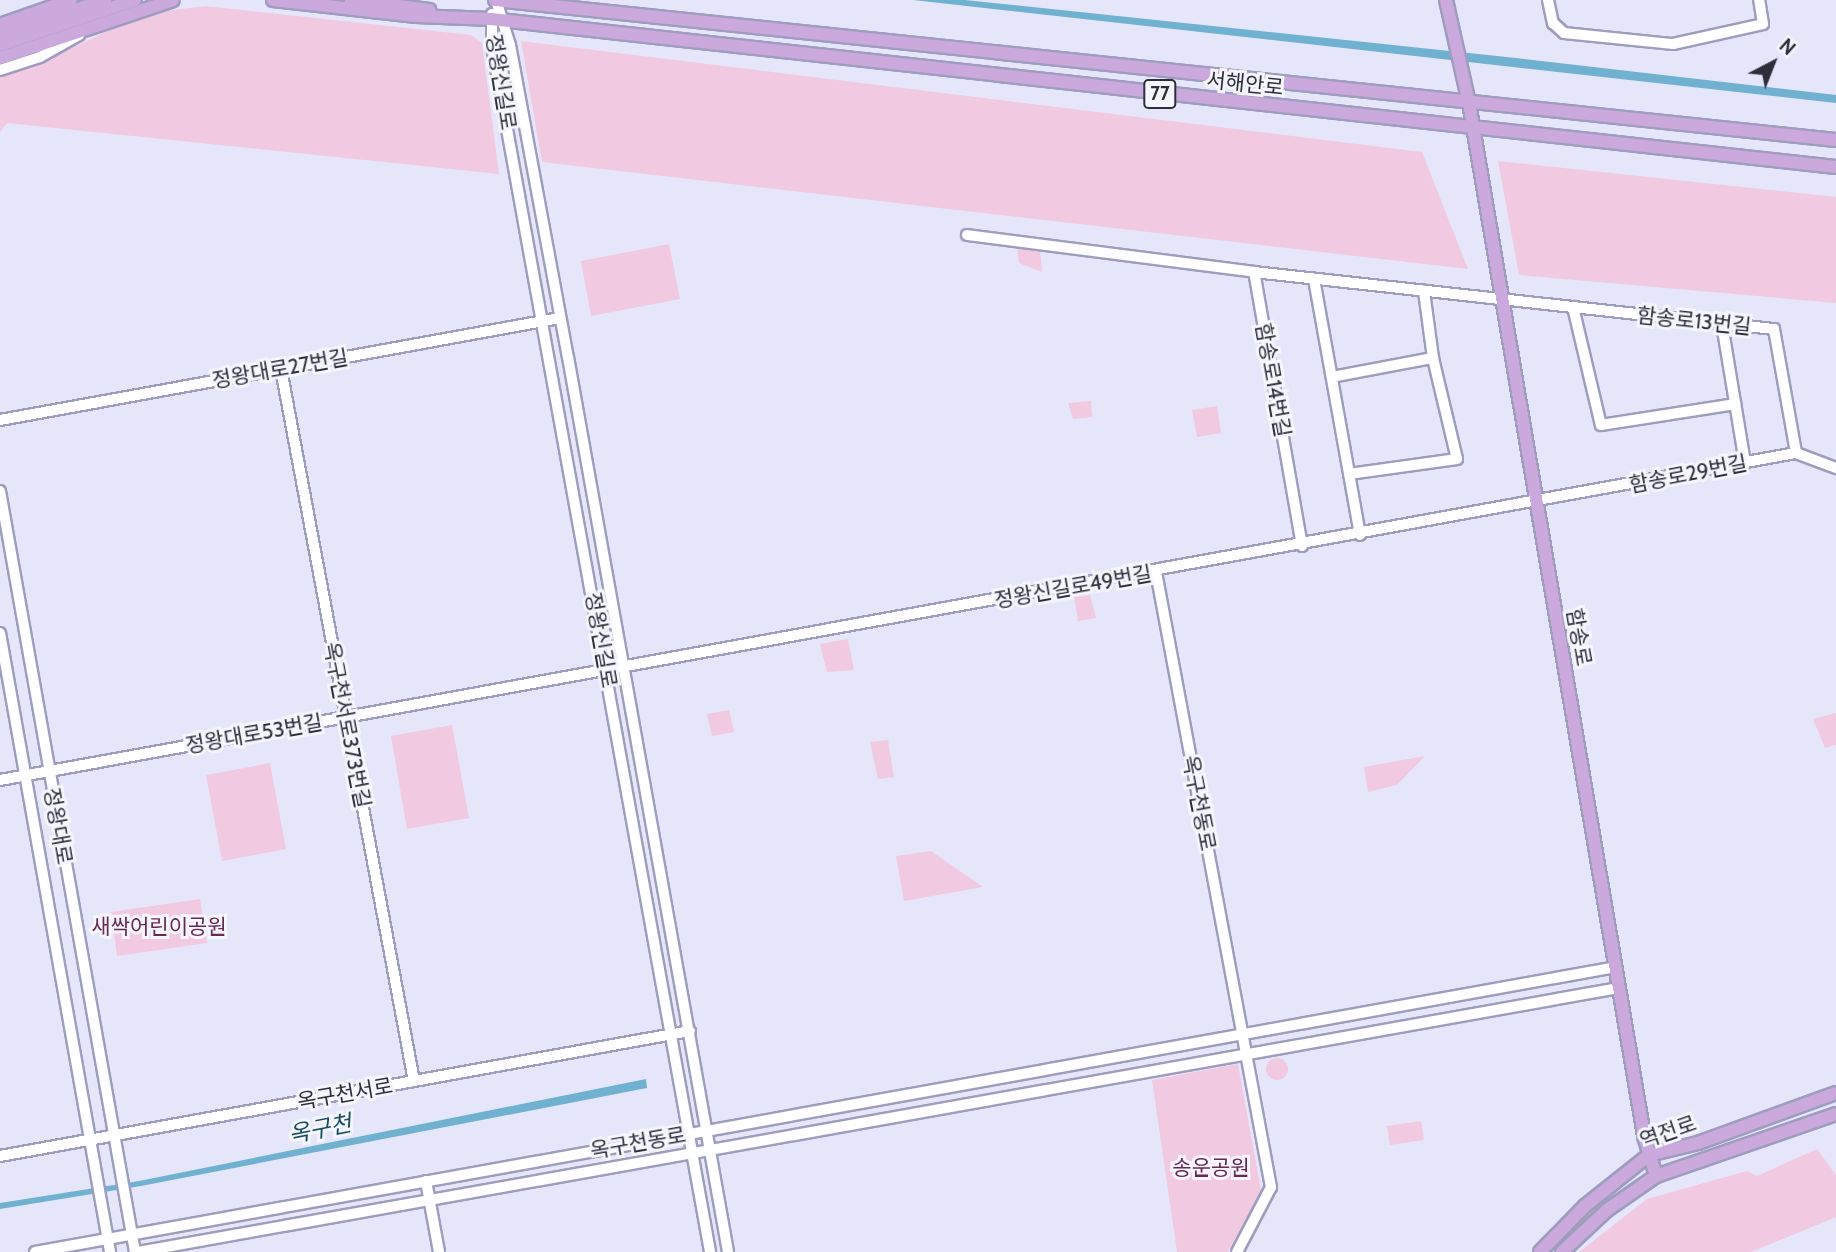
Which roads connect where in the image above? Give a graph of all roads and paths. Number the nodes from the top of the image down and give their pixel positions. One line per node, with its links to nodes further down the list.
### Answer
1 (71, 0): 13 (main road)
2 (105, 0): 15 (main road)
3 (135, 0): 16 (main road)
4 (173, 0): 14 (main road)
5 (273, 0): 11 (main road, 서해안로)
6 (496, 0): 11 (street, 정왕신길로); 12 (street, 정왕신길로); 19 (main road, 서해안로 / 77)
7 (1446, 0): 19 (main road, 함송로)
8 (1548, 0): 9 (street)
9 (1759, 0)
10 (355, 1): 11 (main road, 서해안로 / 77)
11 (488, 20): 12 (main road, 서해안로 / 77); 30 (street, 정왕신길로)
12 (505, 23): 20 (main road, 서해안로 / 77); 29 (street, 정왕신길로)
13 (0, 25)
14 (96, 26): 17 (main road); 18 (street)
15 (0, 35)
16 (0, 45)
17 (0, 58)
18 (0, 69)
19 (1469, 103): 20 (main road, 함송로); 21 (main road, 서해안로 / 77)
20 (1473, 128): 22 (main road, 서해안로 / 77); 27 (main road, 함송로)
21 (1836, 141)
22 (1836, 167)
23 (967, 234): 24 (street)
24 (1254, 272): 25 (street); 44 (street, 함송로14번길)
25 (1314, 279): 26 (street); 34 (street)
26 (1424, 291): 27 (street); 32 (street)
27 (1502, 299): 28 (street, 함송로13번길); 42 (main road, 함송로)
28 (1573, 307): 31 (street, 함송로13번길); 35 (street)
29 (560, 318): 30 (street, 정왕대로27번길); 47 (street, 정왕신길로)
30 (543, 321): 33 (street, 정왕대로27번길); 48 (street, 정왕신길로)
31 (1722, 324): 35 (street); 37 (street, 함송로13번길)
32 (1433, 358): 34 (street); 40 (street)
33 (281, 369): 36 (street, 정왕대로27번길); 49 (street, 옥구천서로373번길)
34 (1332, 377): 40 (street)
35 (1735, 404): 38 (street)
36 (0, 419)
37 (1796, 453): 38 (street, 함송로29번길); 39 (street)
38 (1745, 463): 42 (street, 함송로29번길)
39 (1836, 468)
40 (1349, 474): 43 (street)
41 (0, 491): 50 (street, 정왕대로)
42 (1539, 503): 43 (street, 정왕신길로49번길); 53 (main road, 함송로)
43 (1360, 536): 44 (street, 정왕신길로49번길)
44 (1302, 546): 45 (street, 정왕신길로49번길)
45 (1156, 572): 47 (street, 정왕신길로49번길); 56 (street, 옥구천동로)
46 (0, 633): 51 (street, 정왕대로)
47 (624, 668): 48 (street, 정왕신길로49번길); 55 (street, 정왕신길로)
48 (606, 669): 49 (street, 정왕대로53번길); 57 (street, 정왕신길로)
49 (346, 718): 50 (street, 정왕대로53번길); 59 (street, 옥구천서로373번길)
50 (49, 771): 51 (street, 정왕대로53번길); 64 (street, 정왕대로)
51 (26, 775): 52 (street, 정왕대로53번길); 65 (street, 정왕대로)
52 (0, 780)
53 (1616, 967): 54 (main road, 함송로); 56 (street, 옥구천동로)
54 (1619, 988): 58 (street, 옥구천동로); 68 (main road, 함송로)
55 (690, 1031): 57 (street, 옥구천서로); 62 (street, 정왕신길로)
56 (1241, 1034): 58 (street, 옥구천동로); 62 (street, 옥구천동로)
57 (672, 1035): 59 (street, 옥구천서로); 63 (street, 정왕신길로)
58 (1245, 1054): 66 (street, 옥구천동로); 81 (street)
59 (414, 1081): 64 (street, 옥구천서로)
60 (1836, 1093): 68 (main road, 역전로)
61 (1836, 1114): 70 (main road, 역전로)
62 (704, 1131): 63 (street, 옥구천동로); 66 (street, 정왕신길로)
63 (689, 1134): 67 (street, 정왕신길로); 71 (street, 옥구천동로)
64 (113, 1136): 65 (street, 옥구천서로); 73 (street, 정왕대로)
65 (90, 1140): 69 (street, 옥구천서로); 74 (street, 정왕대로)
66 (708, 1150): 67 (street, 옥구천동로); 80 (street, 정왕신길로)
67 (692, 1153): 72 (street, 옥구천동로); 79 (street, 정왕신길로)
68 (1649, 1155): 70 (main road, 함송로); 82 (main road, 역전로)
69 (0, 1156)
70 (1657, 1176): 83 (main road, 역전로)
71 (426, 1181): 72 (street); 73 (street, 옥구천동로)
72 (429, 1200): 77 (street, 옥구천동로); 78 (street)
73 (132, 1235): 74 (street, 옥구천동로); 77 (street)
74 (108, 1239): 75 (street, 옥구천동로); 76 (street)
75 (35, 1252)
76 (110, 1252)
77 (136, 1252)
78 (439, 1252)
79 (710, 1252)
80 (728, 1252)
81 (1237, 1252)
82 (1540, 1252)
83 (1562, 1252)

